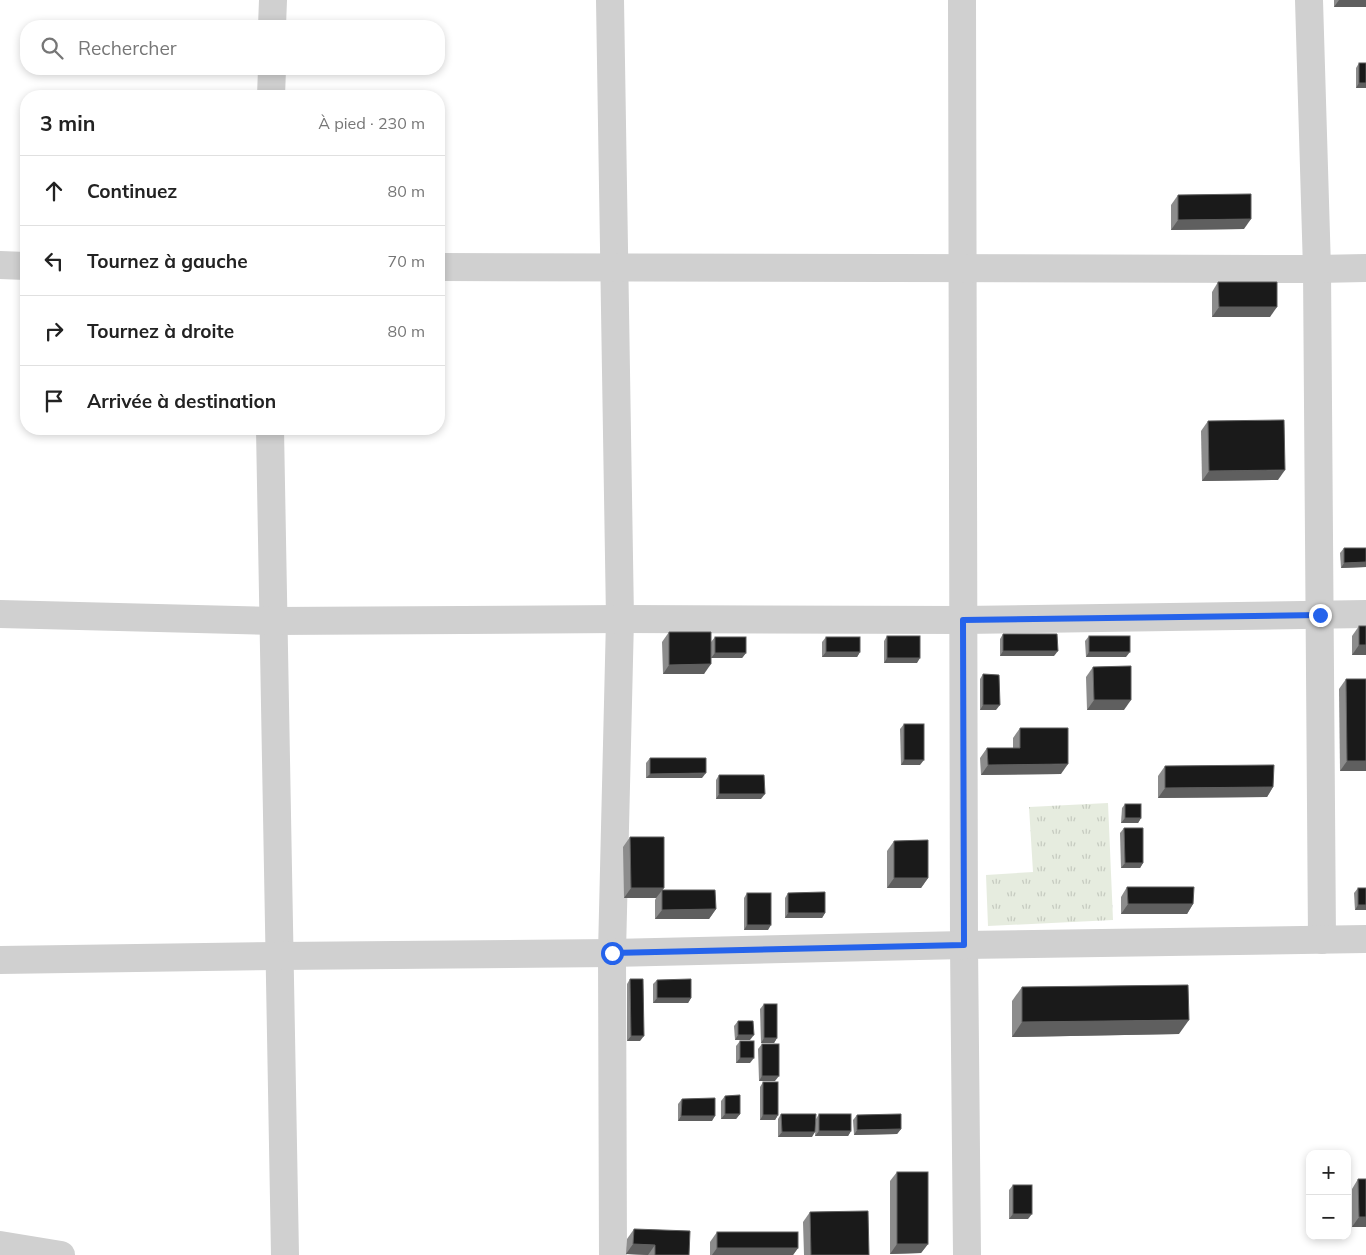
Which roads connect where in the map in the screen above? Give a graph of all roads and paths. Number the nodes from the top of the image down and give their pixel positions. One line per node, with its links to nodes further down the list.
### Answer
1 (273, 0): 5 (street)
2 (610, 0): 11 (street)
3 (962, 0): 12 (street)
4 (1309, 0): 14 (street)
5 (272, 20)
6 (272, 75): 7 (street)
7 (271, 90)
8 (0, 266): 9 (street)
9 (20, 266)
10 (445, 267): 11 (street)
11 (614, 267): 12 (street); 19 (street)
12 (962, 268): 14 (street); 20 (street)
13 (1366, 268): 14 (street)
14 (1317, 269): 18 (street)
15 (270, 435): 21 (street)
16 (0, 614): 21 (street)
17 (1366, 614): 18 (street)
18 (1320, 615): 20 (street); 23 (street)
19 (620, 619): 20 (street); 21 (street); 25 (street)
20 (963, 620): 24 (street)
21 (274, 621): 26 (street)
22 (1366, 939): 23 (street)
23 (1322, 940): 24 (street)
24 (964, 945): 25 (street); 32 (street)
25 (612, 953): 26 (street); 31 (street)
26 (280, 956): 27 (street); 30 (street)
27 (0, 960)
28 (0, 1245): 29 (street)
29 (61, 1255)
30 (285, 1255)
31 (613, 1255)
32 (967, 1255)

